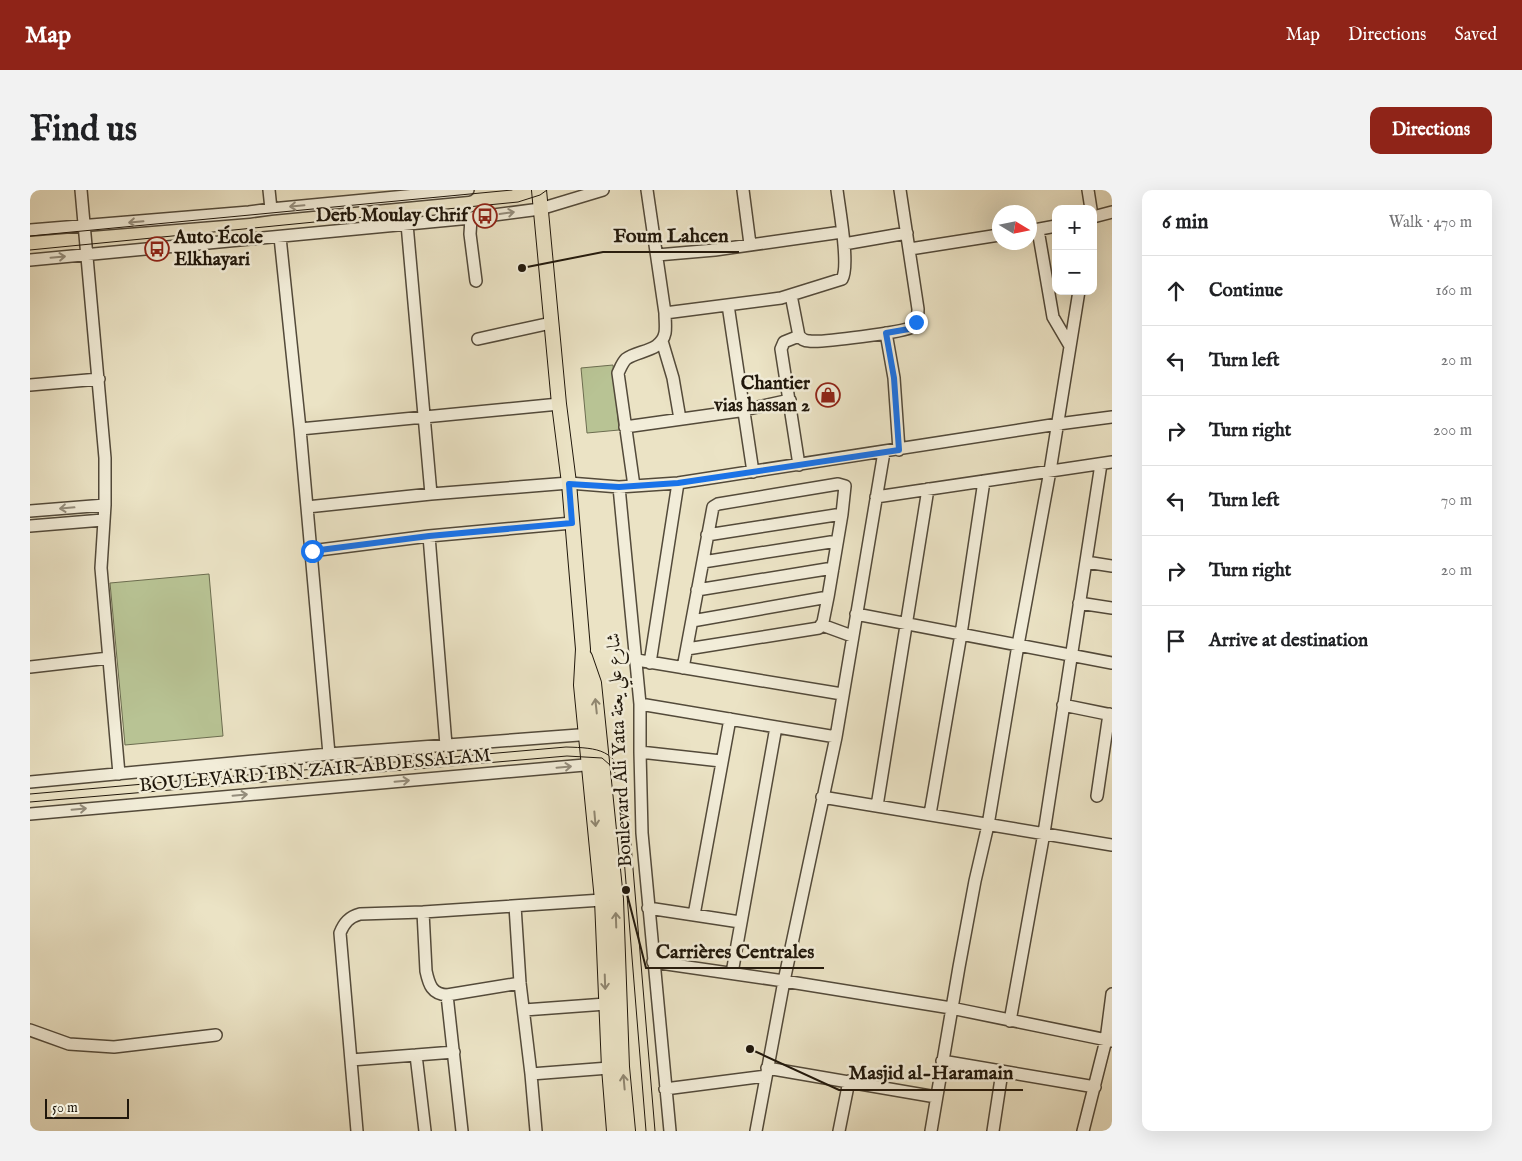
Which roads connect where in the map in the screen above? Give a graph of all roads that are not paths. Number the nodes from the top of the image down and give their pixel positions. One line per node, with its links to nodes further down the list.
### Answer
1 (81, 190): 19 (street)
2 (270, 190): 13 (street)
3 (468, 190): 11 (street)
4 (539, 190): 14 (main road, Boulevard Ali Yata شارع علي يعتة)
5 (603, 190): 14 (street)
6 (647, 190): 32 (street)
7 (743, 190): 27 (street)
8 (837, 190): 23 (street)
9 (900, 190): 24 (street)
10 (1088, 190): 12 (street)
11 (398, 194): 13 (street, one-way to 13)
12 (1090, 205)
13 (271, 209): 19 (street, one-way to 19)
14 (540, 209): 17 (street, one-way to 14); 39 (main road, Boulevard Ali Yata شارع علي يعتة)
15 (1112, 212): 16 (street)
16 (1097, 216)
17 (470, 218): 18 (street); 34 (street)
18 (407, 224): 25 (street); 51 (street)
19 (84, 226): 22 (street); 31 (street)
20 (1052, 227): 21 (street)
21 (1037, 229)
22 (30, 230)
23 (842, 232): 27 (street); 28 (street)
24 (908, 233): 28 (street); 30 (street)
25 (280, 236): 31 (street); 55 (street)
26 (992, 236): 30 (street)
27 (750, 244): 32 (street)
28 (844, 244): 35 (street)
29 (1037, 244): 44 (street)
30 (910, 249): 40 (street)
31 (87, 255): 33 (street, one-way to 31); 45 (street)
32 (656, 255): 38 (street)
33 (30, 260)
34 (476, 281)
35 (791, 295): 37 (street); 41 (street)
36 (1078, 295): 44 (street)
37 (728, 305): 38 (street); 49 (street)
38 (665, 313): 43 (street)
39 (551, 323): 42 (street); 48 (main road, Boulevard Ali Yata شارع علي يعتة)
40 (886, 333): 41 (street); 56 (street)
41 (799, 336): 47 (street)
42 (478, 339)
43 (662, 341): 52 (street); 54 (street)
44 (1070, 346): 53 (street)
45 (99, 379): 46 (street); 70 (street)
46 (30, 385)
47 (790, 400): 49 (street); 59 (street)
48 (559, 404): 51 (street); 64 (main road, Boulevard Ali Yata شارع علي يعتة)
49 (744, 410): 52 (street); 61 (street)
50 (1112, 417): 53 (street)
51 (425, 418): 55 (street); 68 (street)
52 (680, 419): 54 (street)
53 (1058, 424): 56 (street); 60 (street)
54 (625, 427): 65 (street)
55 (300, 428): 71 (street)
56 (899, 450): 57 (street)
57 (884, 452): 59 (street); 69 (street)
58 (1106, 463): 60 (street); 82 (street)
59 (799, 465): 61 (street)
60 (1050, 471): 62 (street); 95 (street)
61 (753, 472): 63 (street)
62 (984, 481): 67 (street); 93 (street)
63 (678, 483): 65 (street); 100 (street)
64 (569, 484): 66 (street); 68 (street); 75 (main road, Boulevard Ali Yata شارع علي يعتة)
65 (634, 486): 66 (street)
66 (619, 487): 99 (street, Boulevard Ali Yata شارع علي يعتة)
67 (928, 489): 69 (street); 91 (street)
68 (431, 494): 71 (street)
69 (876, 497): 89 (street)
70 (105, 505): 72 (street, one-way to 72); 74 (street)
71 (307, 507): 80 (street)
72 (30, 511)
73 (842, 514): 77 (street); 77 (street); 79 (street)
74 (103, 520): 76 (street); 98 (street)
75 (572, 523): 78 (street); 110 (main road, Boulevard Ali Yata شارع علي يعتة)
76 (30, 526)
77 (708, 535): 81 (street)
78 (429, 536): 80 (street); 112 (street)
79 (838, 540): 81 (street); 84 (street)
80 (312, 551): 114 (street)
81 (703, 562): 85 (street)
82 (1086, 562): 83 (street); 87 (street)
83 (1112, 566)
84 (833, 568): 85 (street); 86 (street)
85 (697, 590): 90 (street)
86 (828, 597): 90 (street); 92 (street)
87 (1079, 603): 88 (street); 97 (street)
88 (1112, 608)
89 (856, 614): 91 (street); 94 (street)
90 (692, 622): 96 (street)
91 (906, 623): 93 (street); 121 (street)
92 (822, 625): 94 (street); 96 (street)
93 (960, 634): 95 (street); 123 (street)
94 (852, 636): 104 (street)
95 (1018, 645): 97 (street); 124 (street)
96 (687, 649): 103 (street)
97 (1071, 655): 101 (street); 106 (street)
98 (108, 658): 102 (street); 117 (street)
99 (637, 660): 100 (street); 105 (street, Boulevard Ali Yata شارع علي يعتة)
100 (650, 662): 103 (street)
101 (1112, 663)
102 (30, 667)
103 (683, 668): 104 (street)
104 (842, 694): 111 (street)
105 (640, 704): 108 (street); 113 (street, Boulevard Ali Yata شارع علي يعتة)
106 (1063, 705): 107 (street); 125 (street)
107 (1110, 715): 119 (street)
108 (730, 719): 109 (street); 115 (street)
109 (776, 727): 111 (street); 132 (street)
110 (593, 734): 112 (street, BOULEVARD IBN ZAIR ABDESSALAM); 116 (main road, Boulevard Ali Yata شارع علي يعتة)
111 (836, 737): 120 (street)
112 (446, 744): 114 (street, BOULEVARD IBN ZAIR ABDESSALAM)
113 (640, 752): 115 (street); 129 (street, Boulevard Ali Yata شارع علي يعتة)
114 (329, 754): 117 (street, BOULEVARD IBN ZAIR ABDESSALAM)
115 (721, 761): 131 (street)
116 (596, 764): 122 (street, BOULEVARD IBN ZAIR ABDESSALAM, one-way to 116); 127 (main road, Boulevard Ali Yata شارع علي يعتة, one-way to 127); 163 (main road, Boulevard Ali Yata شارع علي يعتة, one-way to 116)
117 (119, 774): 118 (street, BOULEVARD IBN ZAIR ABDESSALAM)
118 (30, 782)
119 (1097, 796)
120 (822, 797): 121 (street); 135 (street)
121 (877, 806): 123 (street)
122 (30, 814)
123 (930, 814): 124 (street)
124 (988, 825): 125 (street); 140 (street)
125 (1044, 834): 126 (street); 142 (street)
126 (1112, 845)
127 (602, 900): 128 (street); 139 (main road, Boulevard Ali Yata شارع علي يعتة, one-way to 139)
128 (516, 906): 130 (street); 136 (street)
129 (648, 908): 131 (street); 133 (street, Boulevard Ali Yata شارع علي يعتة)
130 (423, 912): 138 (street); 148 (street)
131 (694, 915): 132 (street)
132 (740, 922): 134 (street)
133 (653, 962): 134 (street); 156 (street, Boulevard Ali Yata شارع علي يعتة)
134 (732, 973): 135 (street)
135 (784, 981): 140 (street); 151 (street)
136 (520, 983): 138 (street); 141 (street)
137 (1112, 994): 145 (street)
138 (447, 995): 146 (street)
139 (606, 1004): 141 (street); 150 (main road, Boulevard Ali Yata شارع علي يعتة)
140 (951, 1008): 142 (street); 149 (street)
141 (524, 1010): 153 (street)
142 (1010, 1021): 145 (street)
143 (30, 1030): 144 (street)
144 (216, 1035)
145 (1109, 1041): 155 (street)
146 (454, 1052): 147 (street); 160 (street)
147 (416, 1055): 148 (street); 159 (street)
148 (351, 1060): 158 (street)
149 (942, 1061): 152 (street); 157 (street)
150 (609, 1068): 153 (street); 162 (main road, Boulevard Ali Yata شارع علي يعتة)
151 (766, 1072): 154 (street); 156 (street); 165 (street)
152 (1002, 1072): 155 (street); 168 (street)
153 (532, 1074): 161 (street)
154 (849, 1081): 157 (street); 166 (street)
155 (1095, 1087): 169 (street)
156 (665, 1089): 164 (street, Boulevard Ali Yata شارع علي يعتة)
157 (936, 1097): 167 (street)
158 (357, 1131)
159 (425, 1131)
160 (462, 1131)
161 (536, 1131)
162 (614, 1131)
163 (628, 1131)
164 (670, 1131)
165 (756, 1131)
166 (839, 1131)
167 (930, 1131)
168 (993, 1131)
169 (1083, 1131)

